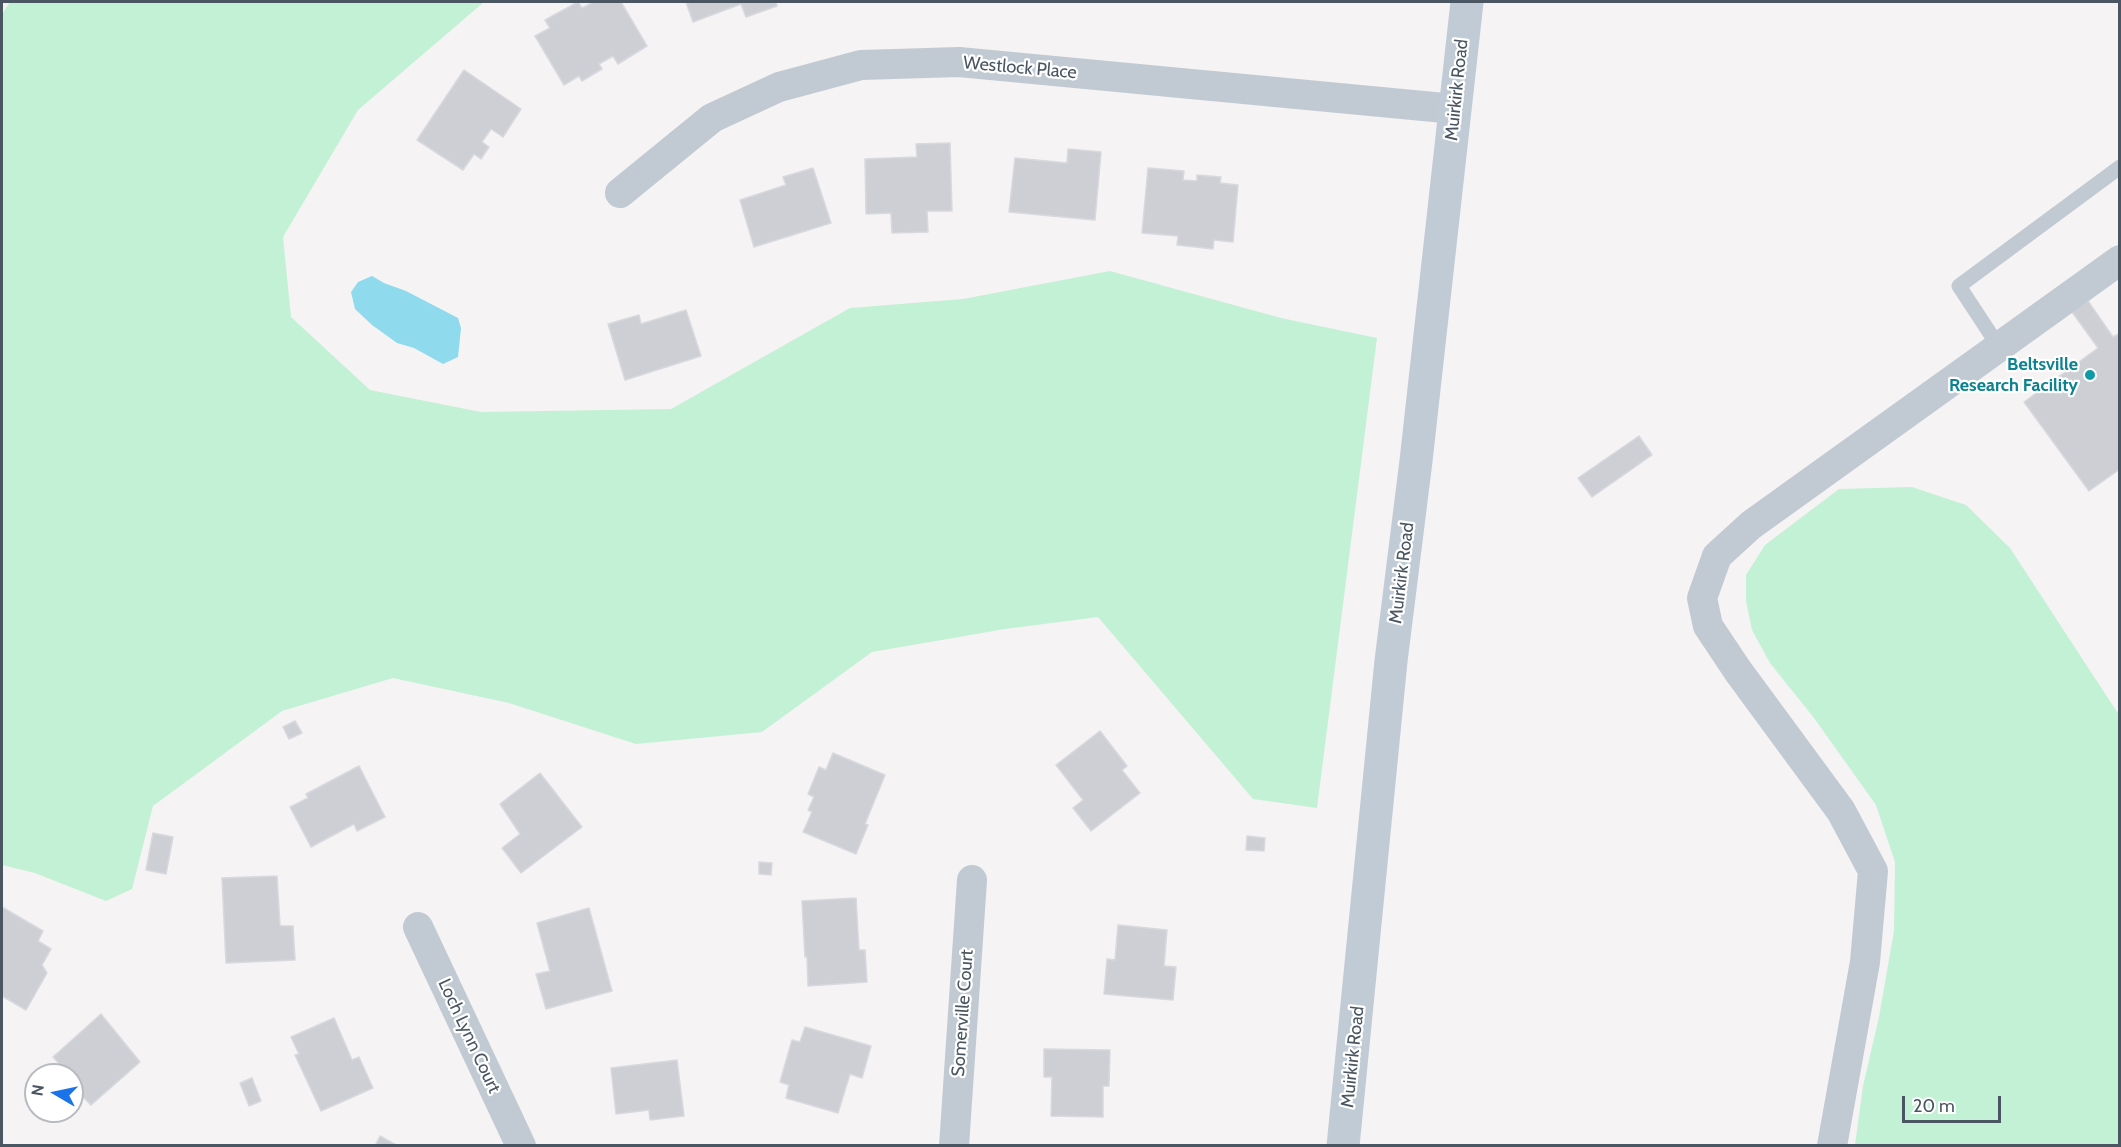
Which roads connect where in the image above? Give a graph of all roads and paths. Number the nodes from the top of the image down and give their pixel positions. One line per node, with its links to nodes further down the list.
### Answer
1 (1467, 2): 2 (main road, Muirkirk Road)
2 (1455, 109): 4 (street, Westlock Place); 11 (main road, Muirkirk Road)
3 (2120, 167): 6 (lane)
4 (620, 193)
5 (2120, 260): 6 (street)
6 (1999, 347): 12 (street)
7 (972, 880): 10 (street, Somerville Court)
8 (418, 927): 9 (street, Loch Lynn Court)
9 (520, 1146)
10 (954, 1146)
11 (1343, 1146)
12 (1832, 1146)

